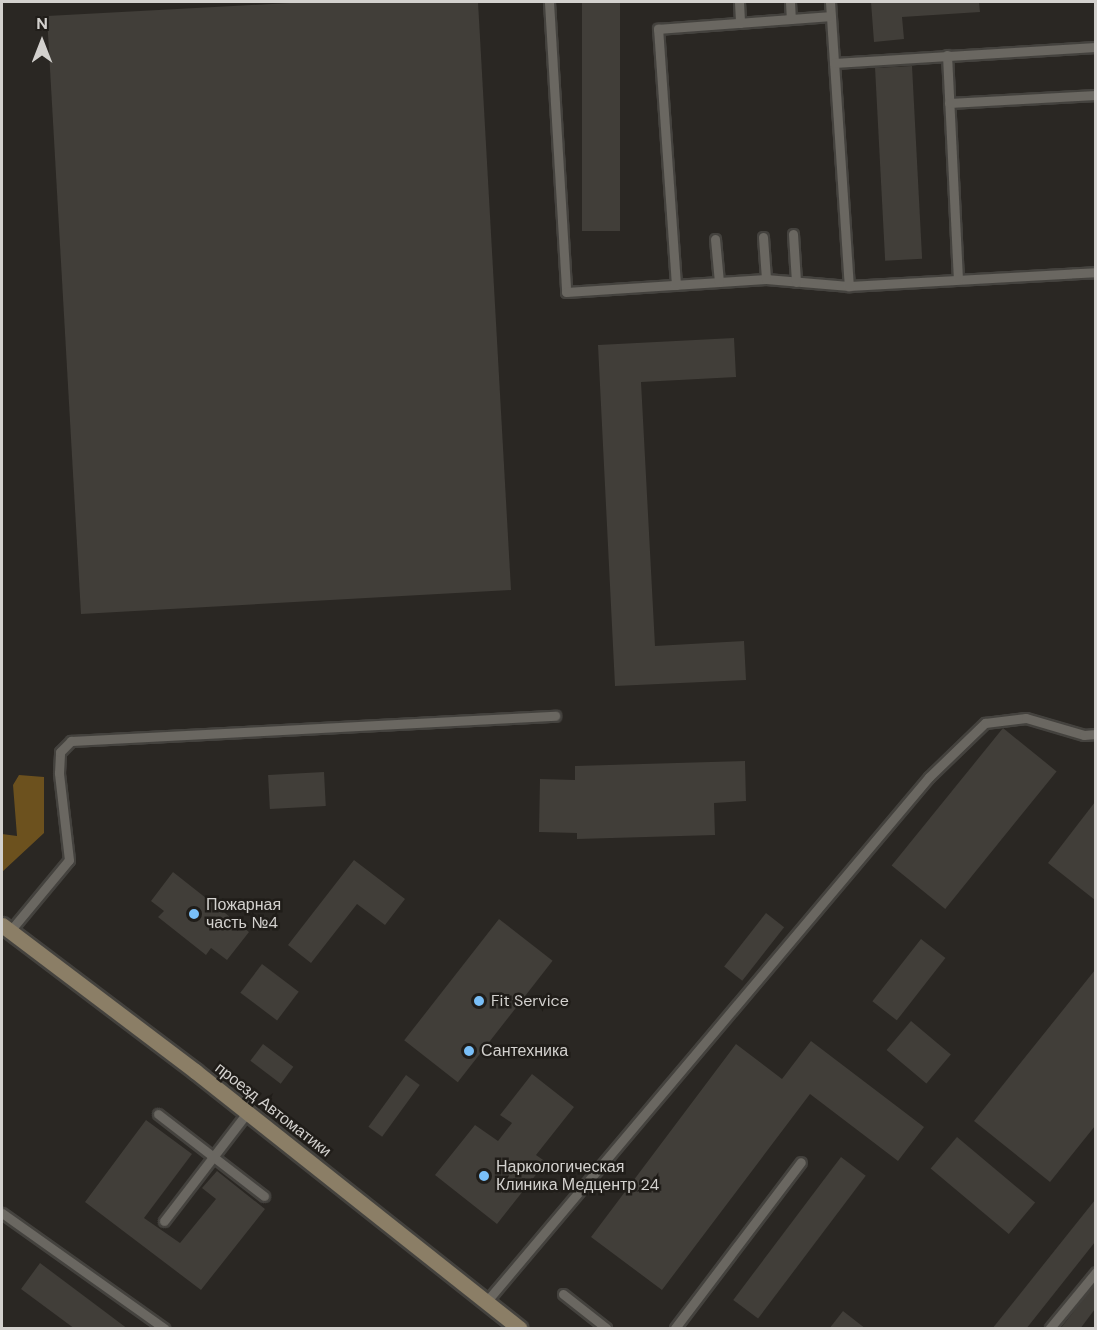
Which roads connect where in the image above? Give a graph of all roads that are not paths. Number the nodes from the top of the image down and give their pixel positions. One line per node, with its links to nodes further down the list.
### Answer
1 (549, 2): 21 (lane)
2 (739, 2): 7 (lane)
3 (790, 2): 6 (lane)
4 (830, 2): 5 (lane)
5 (831, 16): 6 (lane); 10 (lane)
6 (791, 19): 7 (lane)
7 (740, 22): 21 (lane)
8 (1095, 46): 9 (lane)
9 (947, 55): 10 (lane); 12 (lane)
10 (834, 63): 22 (lane)
11 (1095, 95): 12 (lane)
12 (949, 103): 18 (lane)
13 (793, 234): 20 (lane)
14 (763, 237): 17 (lane)
15 (715, 240): 19 (lane)
16 (1095, 272): 18 (lane)
17 (766, 279): 19 (lane); 20 (lane)
18 (957, 279): 22 (lane)
19 (719, 282): 21 (lane)
20 (796, 282): 22 (lane)
21 (676, 285)
22 (849, 286)
23 (555, 716): 25 (lane)
24 (1095, 734): 35 (lane)
25 (6, 928): 26 (main road, проезд Автоматики)
26 (247, 1113): 28 (lane); 35 (main road, проезд Автоматики)
27 (158, 1114): 28 (lane)
28 (213, 1157): 30 (lane); 32 (lane)
29 (801, 1162): 39 (lane)
30 (264, 1196)
31 (2, 1213): 36 (lane)
32 (164, 1221)
33 (1095, 1272): 40 (lane)
34 (563, 1294): 38 (lane)
35 (486, 1302): 37 (main road, проезд Автоматики)
36 (164, 1329)
37 (519, 1329)
38 (606, 1329)
39 (675, 1329)
40 (1050, 1329)

